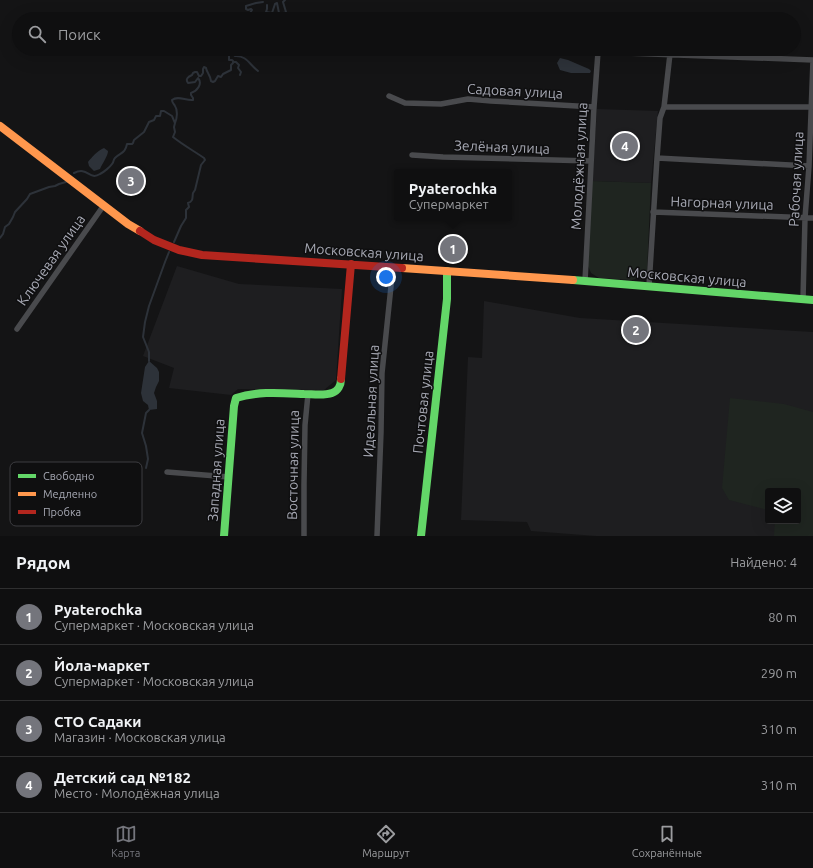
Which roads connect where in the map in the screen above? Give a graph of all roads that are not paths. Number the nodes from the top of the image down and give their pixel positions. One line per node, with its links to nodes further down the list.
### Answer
1 (598, 56): 6 (street, Молодёжная улица)
2 (670, 56): 7 (street)
3 (718, 56): 4 (street)
4 (813, 60): 8 (street, Рабочая улица)
5 (389, 96): 6 (street, Садовая улица)
6 (594, 107): 12 (street, Молодёжная улица)
7 (664, 107): 8 (street); 11 (street)
8 (811, 107): 13 (street, Рабочая улица)
9 (0, 126): 14 (main road, Московская улица)
10 (412, 155): 12 (street, Зелёная улица)
11 (657, 158): 13 (street); 15 (street)
12 (591, 162): 21 (street, Молодёжная улица)
13 (809, 166): 16 (street, Рабочая улица)
14 (104, 205): 18 (main road, Московская улица); 25 (street, Ключевая улица)
15 (653, 212): 16 (street, Нагорная улица); 22 (street)
16 (805, 218): 17 (street, Нагорная улица); 23 (street, Рабочая улица)
17 (813, 218)
18 (351, 264): 19 (main road, Московская улица); 26 (main road)
19 (394, 267): 20 (main road, Московская улица); 31 (street, Идеальная улица)
20 (447, 271): 21 (main road, Московская улица); 32 (main road, Почтовая улица)
21 (585, 281): 22 (main road, Московская улица)
22 (649, 286): 23 (main road, Московская улица)
23 (803, 300): 24 (main road, Московская улица)
24 (813, 300)
25 (17, 329)
26 (308, 394): 28 (main road, Западная улица); 30 (street, Восточная улица)
27 (167, 472): 28 (street)
28 (229, 478): 29 (main road, Западная улица)
29 (224, 536)
30 (304, 536)
31 (377, 536)
32 (420, 536)

